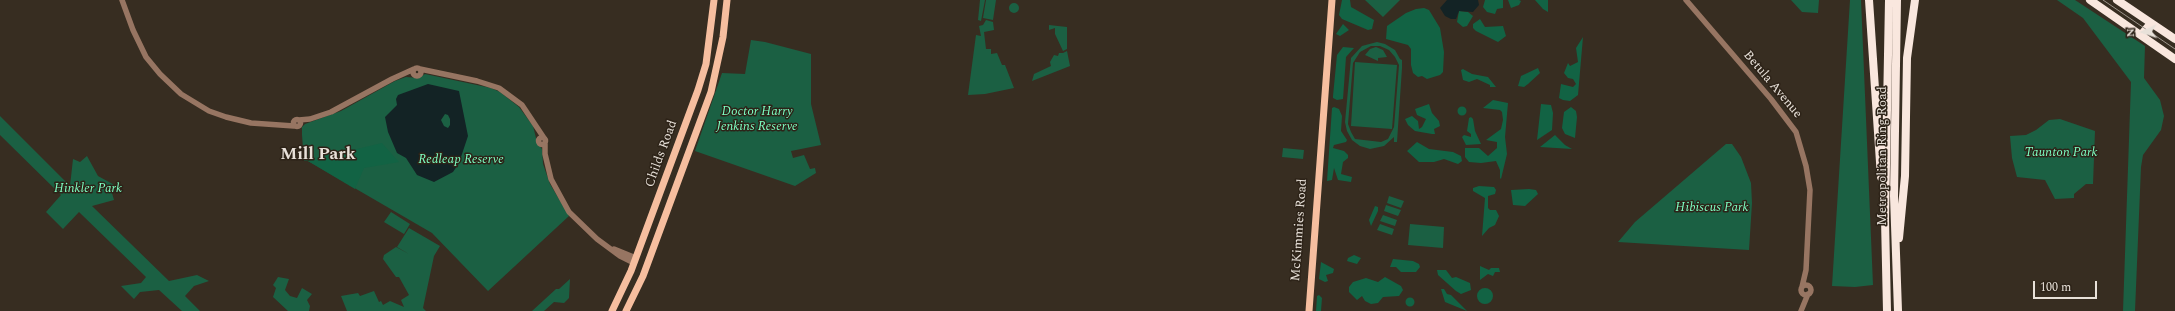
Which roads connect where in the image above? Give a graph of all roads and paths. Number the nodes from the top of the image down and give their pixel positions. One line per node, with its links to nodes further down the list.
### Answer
1 (122, 0): 18 (street)
2 (1332, 0): 27 (main road, McKimmies Road)
3 (1686, 0): 20 (street, Betula Avenue)
4 (1869, 0): 16 (highway)
5 (1889, 0): 16 (highway, Metropolitan Ring Road)
6 (1897, 0): 17 (highway, Metropolitan Ring Road)
7 (1915, 0): 17 (highway)
8 (2090, 0): 13 (highway)
9 (2117, 0): 12 (highway)
10 (726, 5): 11 (main road); 19 (main road, Childs Road)
11 (713, 6): 18 (main road, Childs Road)
12 (2150, 22): 13 (highway); 14 (highway)
13 (2141, 36): 15 (highway)
14 (2175, 39)
15 (2175, 58)
16 (1885, 220): 28 (highway, Metropolitan Ring Road)
17 (1896, 257): 29 (highway, Metropolitan Ring Road)
18 (635, 260): 19 (main road); 25 (main road, Childs Road)
19 (647, 266): 26 (main road, Childs Road)
20 (1806, 270): 21 (street, Betula Avenue); 22 (street, Betula Avenue)
21 (1809, 286): 22 (street); 23 (street, Betula Avenue)
22 (1802, 289): 23 (street); 24 (street, Betula Avenue)
23 (1808, 294): 24 (street, Betula Avenue)
24 (1802, 310)
25 (612, 311)
26 (626, 311)
27 (1308, 311)
28 (1887, 311)
29 (1898, 311)

